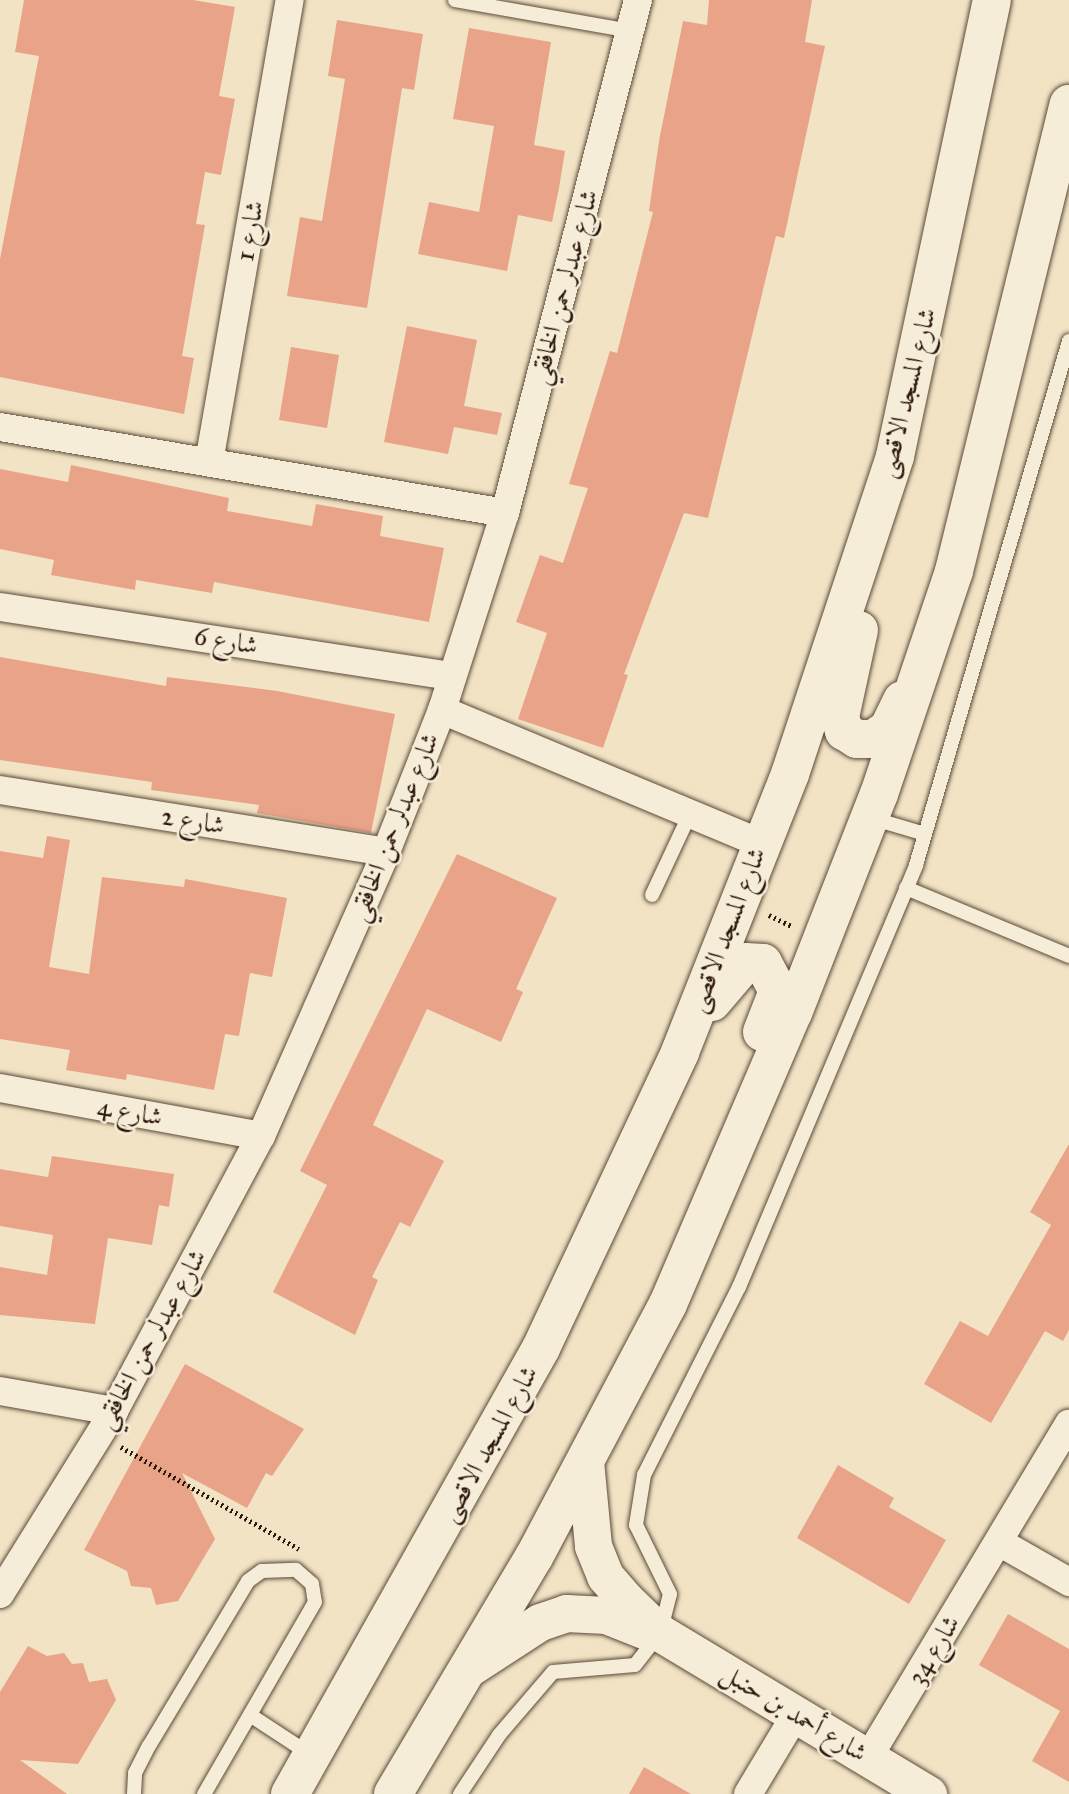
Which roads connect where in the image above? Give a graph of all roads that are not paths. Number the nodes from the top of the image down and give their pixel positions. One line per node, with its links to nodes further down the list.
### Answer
1 (290, 0): 11 (street, شارع 1)
2 (455, 0): 5 (lane)
3 (638, 0): 5 (street, شارع عبدلر حمن الخافقي)
4 (992, 0): 10 (main road, شارع المسجد الاقصى)
5 (630, 31): 12 (street, شارع عبدلر حمن الخافقي)
6 (1069, 104): 7 (main road)
7 (1062, 164): 14 (main road)
8 (1069, 341): 20 (lane)
9 (0, 427): 11 (street)
10 (895, 456): 14 (main road); 21 (main road, شارع المسجد الاقصى)
11 (209, 463): 12 (street)
12 (505, 513): 15 (street, شارع عبدلر حمن الخافقي)
13 (0, 607): 15 (street, شارع 6)
14 (930, 644): 19 (main road)
15 (451, 676): 16 (street, شارع عبدلر حمن الخافقي)
16 (442, 710): 18 (street); 22 (street, شارع عبدلر حمن الخافقي)
17 (0, 790): 22 (street, شارع 2)
18 (690, 814): 21 (street); 24 (lane)
19 (869, 817): 20 (lane); 29 (main road)
20 (925, 834): 23 (lane)
21 (760, 843): 26 (main road, شارع المسجد الاقصى)
22 (386, 852): 28 (street, شارع عبدلر حمن الخافقي)
23 (906, 888): 25 (lane); 37 (lane)
24 (652, 895)
25 (1069, 956)
26 (680, 1052): 29 (main road); 41 (main road, شارع المسجد الاقصى)
27 (0, 1088): 28 (street, شارع 4)
28 (261, 1136): 31 (street, شارع عبدلر حمن الخافقي)
29 (699, 1238): 33 (main road)
30 (0, 1391): 31 (street)
31 (107, 1423): 36 (street, شارع عبدلر حمن الخافقي)
32 (1069, 1424): 34 (street, شارع 34)
33 (585, 1461): 37 (street, شارع أحمد بن حنبل); 38 (main road)
34 (999, 1542): 35 (street); 42 (street, شارع 34)
35 (1069, 1583)
36 (0, 1594)
37 (660, 1633): 38 (street, شارع أحمد بن حنبل); 39 (street, شارع أحمد بن حنبل); 47 (lane)
38 (466, 1671): 46 (main road)
39 (796, 1714): 42 (street, شارع أحمد بن حنبل); 48 (street)
40 (253, 1717): 41 (lane); 43 (lane); 44 (lane)
41 (312, 1756): 45 (main road, شارع المسجد الاقصى)
42 (868, 1758): 49 (street, شارع أحمد بن حنبل)
43 (134, 1794)
44 (204, 1794)
45 (290, 1794)
46 (393, 1794)
47 (460, 1794)
48 (748, 1794)
49 (928, 1794)

